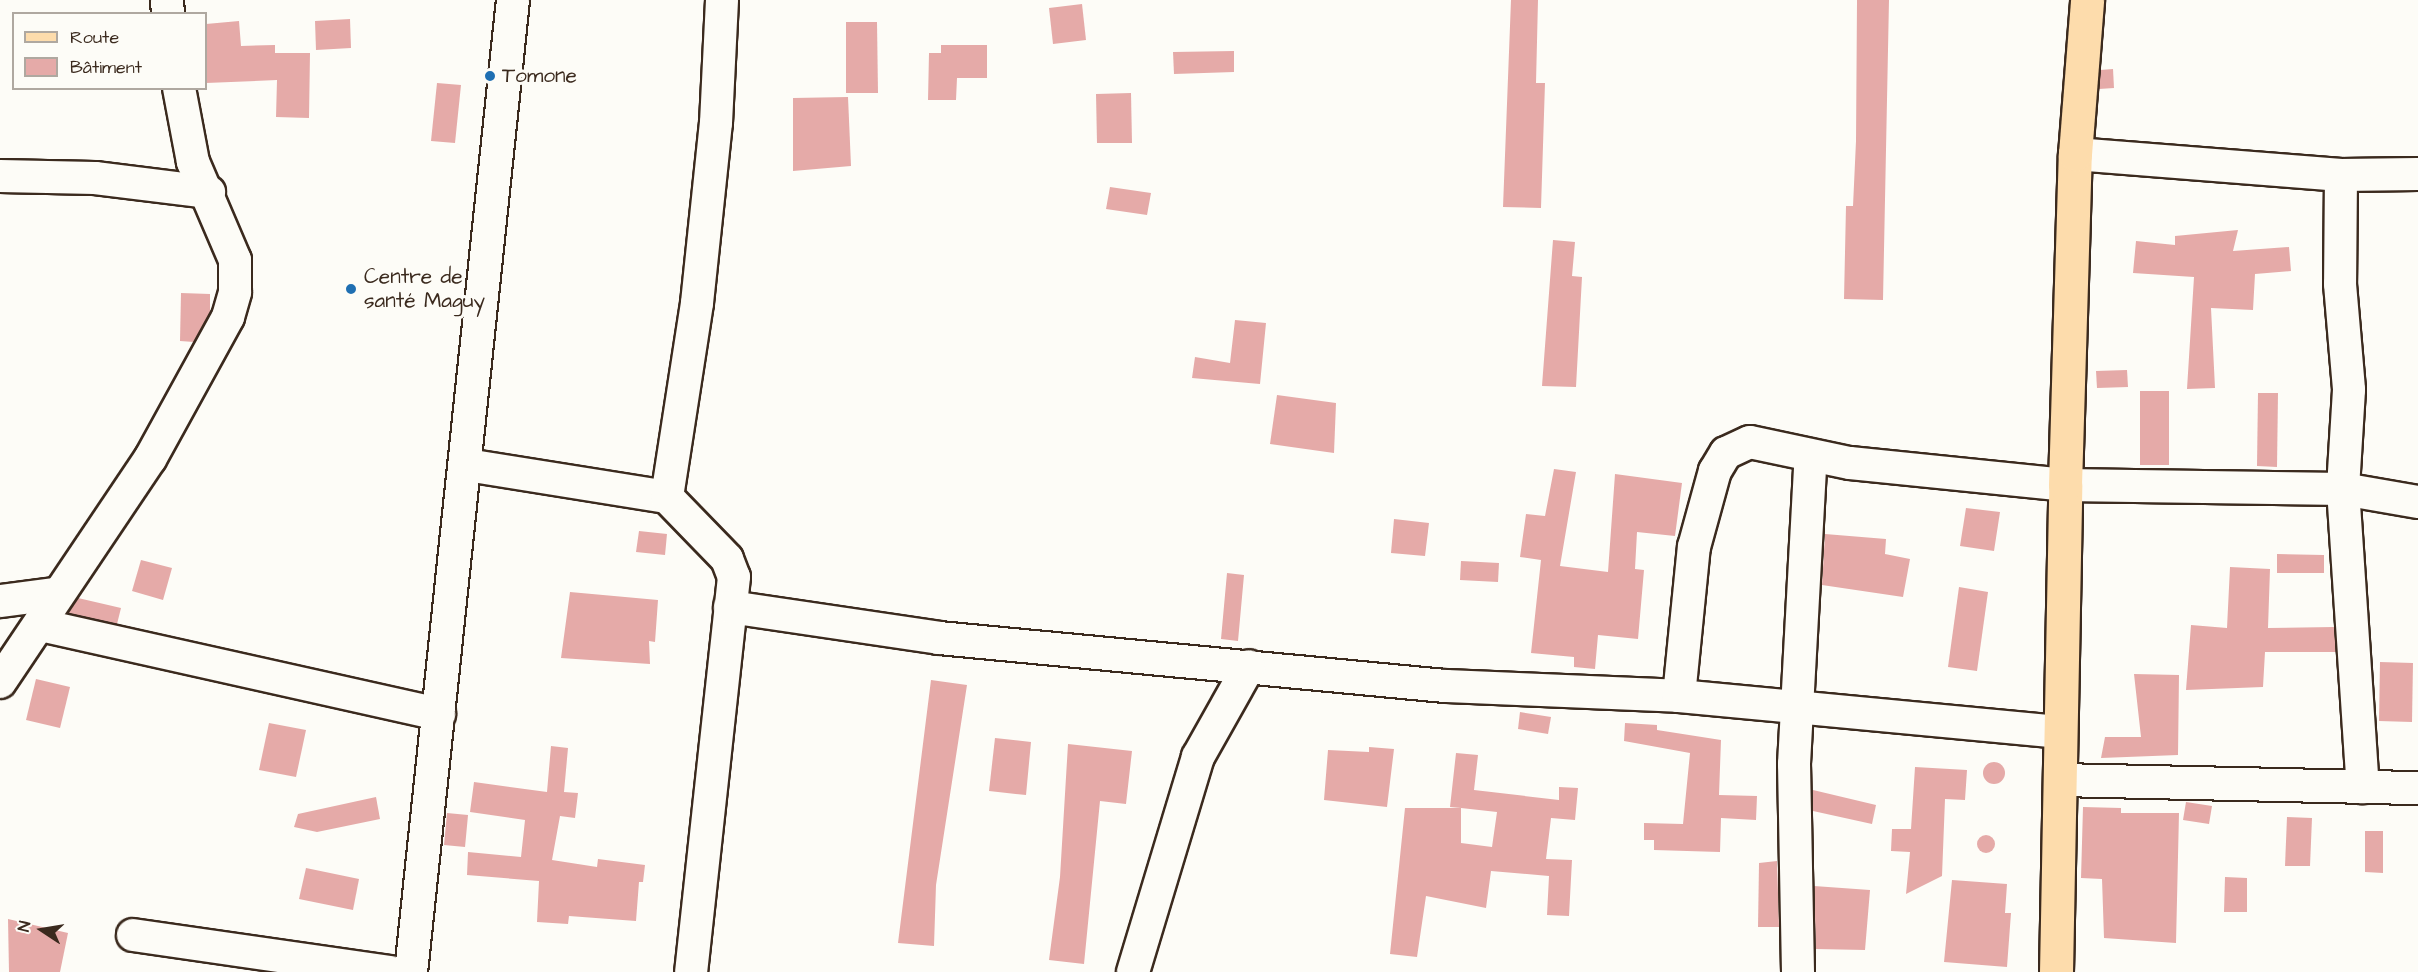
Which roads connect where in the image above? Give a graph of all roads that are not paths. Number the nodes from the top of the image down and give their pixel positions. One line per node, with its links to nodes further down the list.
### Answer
1 (513, 0): 11 (street)
2 (722, 0): 14 (street)
3 (2087, 0): 5 (main road)
4 (179, 90): 9 (street)
5 (2075, 154): 7 (street); 12 (main road)
6 (2418, 174): 7 (street)
7 (2341, 175): 13 (street)
8 (0, 176): 9 (street)
9 (209, 192): 16 (street)
10 (1811, 455): 12 (street); 22 (street); 23 (street)
11 (466, 465): 14 (street); 24 (street)
12 (2065, 485): 13 (street); 25 (main road)
13 (2343, 489): 15 (street); 27 (street)
14 (667, 497): 18 (street)
15 (2418, 502)
16 (55, 594): 17 (street); 19 (street)
17 (0, 601)
18 (730, 607): 20 (street); 32 (street)
19 (40, 625): 21 (street); 24 (street)
20 (1249, 666): 22 (street); 33 (street)
21 (0, 682)
22 (1679, 696): 23 (street)
23 (1797, 708): 25 (street); 34 (street)
24 (439, 714): 31 (street)
25 (2058, 732): 26 (main road)
26 (2060, 780): 27 (street); 35 (main road)
27 (2363, 787): 28 (street)
28 (2418, 788)
29 (133, 935): 30 (street)
30 (390, 972)
31 (411, 972)
32 (691, 972)
33 (1133, 972)
34 (1798, 972)
35 (2056, 972)

